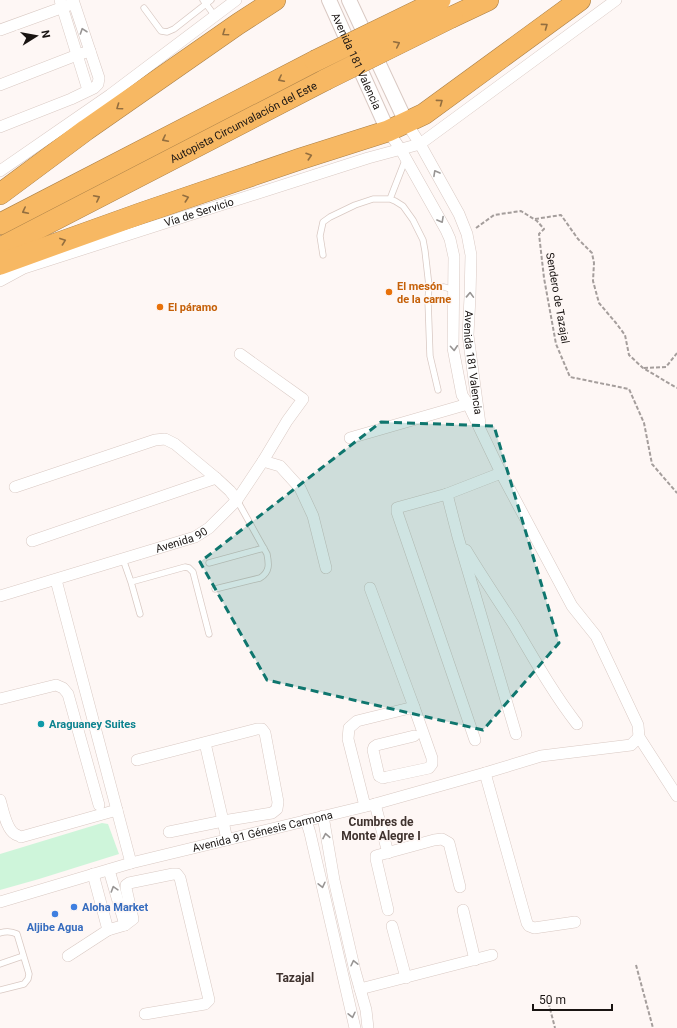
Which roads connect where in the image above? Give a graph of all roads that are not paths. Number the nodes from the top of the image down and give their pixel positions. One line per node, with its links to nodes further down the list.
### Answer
1 (211, 0): 11 (lane)
2 (236, 0): 15 (street)
3 (275, 0): 13 (highway)
4 (329, 0): 23 (street, Avenida 181 Valencia)
5 (349, 0): 21 (street, Avenida 181 Valencia)
6 (440, 0): 29 (highway, Autopista Circunvalación del Este, one-way to 29, bridge)
7 (488, 0): 32 (highway, Autopista Circunvalación del Este, one-way to 7, bridge)
8 (580, 0): 21 (highway, one-way to 8)
9 (616, 0): 24 (street, Vía de Servicio)
10 (73, 2): 12 (street); 17 (street, one-way to 10)
11 (204, 2): 14 (lane); 15 (lane)
12 (61, 4): 16 (street); 18 (street)
13 (262, 6): 27 (highway, one-way to 27)
14 (144, 8)
15 (215, 16): 26 (street)
16 (0, 30)
17 (90, 51): 18 (street); 20 (street)
18 (77, 55): 19 (street); 20 (street)
19 (0, 85)
20 (88, 90): 22 (street)
21 (406, 122): 23 (highway); 24 (street, Avenida 181 Valencia)
22 (0, 127)
23 (388, 131): 25 (street, Avenida 181 Valencia); 34 (highway, one-way to 23)
24 (420, 144): 25 (street, Vía de Servicio); 30 (street, Avenida 181 Valencia, one-way to 24)
25 (404, 154): 28 (lane); 31 (street, Avenida 181 Valencia, one-way to 31); 35 (street, Vía de Servicio)
26 (0, 171)
27 (0, 194)
28 (390, 199): 33 (lane); 36 (lane)
29 (0, 224)
30 (467, 234): 31 (street); 41 (street, Avenida 181 Valencia, one-way to 30)
31 (450, 239): 37 (street, Avenida 181 Valencia)
32 (0, 248)
33 (323, 254)
34 (0, 264)
35 (0, 281)
36 (429, 286): 37 (lane); 39 (lane)
37 (454, 290): 40 (street, Avenida 181 Valencia, one-way to 40)
38 (240, 354): 43 (street, Avenida 90)
39 (438, 390)
40 (468, 404): 41 (street, Avenida 181 Valencia); 42 (street)
41 (481, 431): 44 (street)
42 (350, 438)
43 (263, 462): 48 (street, Avenida 90); 54 (street)
44 (501, 473): 47 (street); 67 (street)
45 (216, 478): 46 (street); 48 (street); 50 (street)
46 (15, 486)
47 (447, 494): 49 (street); 68 (street)
48 (237, 500): 51 (lane); 52 (street, Avenida 90)
49 (458, 537): 64 (street); 65 (street)
50 (32, 541)
51 (264, 548): 53 (lane); 58 (lane)
52 (123, 559): 55 (street, Avenida 90); 56 (lane)
53 (209, 563)
54 (326, 568)
55 (56, 580): 59 (street, Avenida 90); 76 (street)
56 (131, 582): 60 (lane); 61 (lane)
57 (370, 588): 75 (street)
58 (215, 589)
59 (0, 596)
60 (140, 614)
61 (209, 634)
62 (0, 699): 74 (street)
63 (414, 707): 66 (street)
64 (577, 724)
65 (516, 734)
66 (414, 736)
67 (639, 737): 71 (street, Avenida 91 Génesis Carmona); 72 (street)
68 (475, 740)
69 (205, 743): 70 (street); 79 (street); 79 (street)
70 (137, 760)
71 (485, 773): 75 (street, Avenida 91 Génesis Carmona); 90 (street)
72 (677, 796)
73 (0, 800): 76 (street)
74 (99, 805)
75 (370, 805): 77 (street, Avenida 91 Génesis Carmona); 82 (street)
76 (117, 810): 83 (street)
77 (323, 816): 78 (street, Avenida 91 Génesis Carmona); 102 (street, one-way to 77)
78 (306, 820): 81 (street, Avenida 91 Génesis Carmona); 104 (street, one-way to 104)
79 (223, 821): 80 (street); 81 (street)
80 (169, 832)
81 (227, 840): 83 (street, Avenida 91 Génesis Carmona)
82 (388, 853): 86 (street); 88 (street)
83 (131, 863): 84 (street, Avenida 91 Génesis Carmona)
84 (109, 870): 85 (street, Avenida 91 Génesis Carmona); 91 (street, one-way to 84)
85 (93, 874): 87 (street, Avenida 91 Génesis Carmona); 93 (street)
86 (460, 887)
87 (0, 902)
88 (388, 910)
89 (463, 910): 98 (street)
90 (575, 922)
91 (125, 925): 93 (street); 103 (street)
92 (392, 926): 100 (street)
93 (108, 930): 97 (street)
94 (0, 933): 96 (lane)
95 (492, 955): 98 (street)
96 (23, 956): 99 (lane); 101 (lane)
97 (68, 956)
98 (475, 960): 100 (street)
99 (0, 964)
100 (406, 978): 102 (street)
101 (0, 990)
102 (360, 990): 105 (street)
103 (145, 1014)
104 (355, 1028)
105 (368, 1028)

